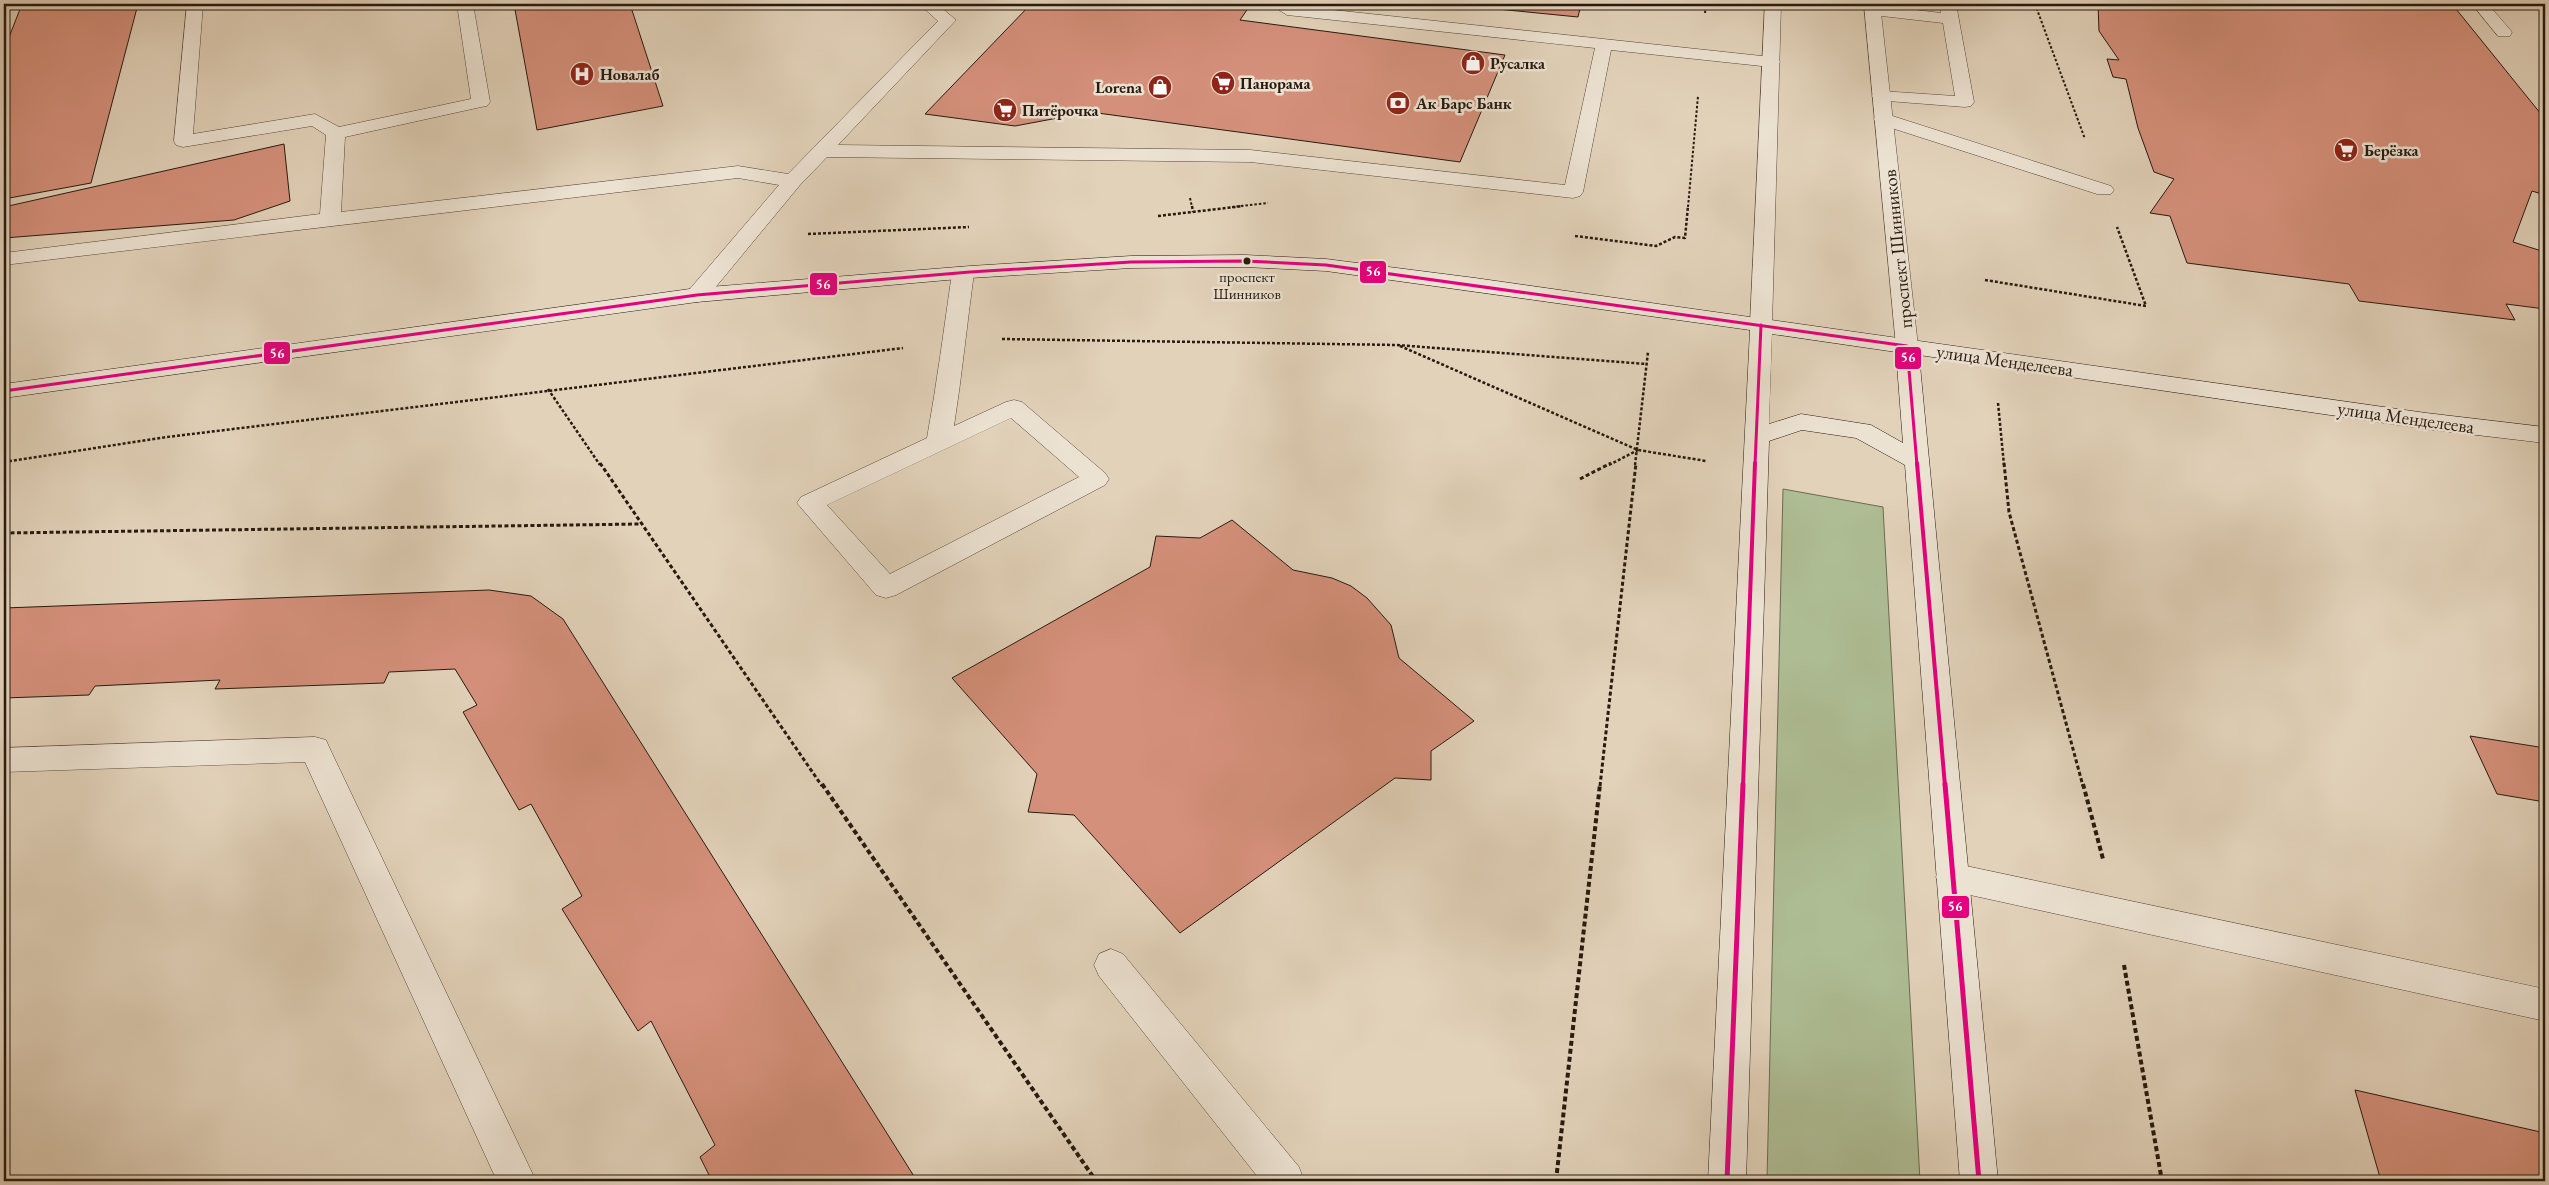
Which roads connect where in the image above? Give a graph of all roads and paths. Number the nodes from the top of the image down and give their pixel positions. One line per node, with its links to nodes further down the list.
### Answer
1 (195, 4): 16 (street)
2 (465, 4): 16 (street)
3 (927, 4): 17 (street)
4 (1706, 4): 12 (path)
5 (1773, 4): 13 (street)
6 (2480, 4): 10 (street)
7 (1873, 7): 9 (street); 14 (street, проспект Шинников)
8 (1287, 10): 11 (street)
9 (1949, 11): 14 (street)
10 (2504, 32)
11 (1604, 44): 12 (street); 17 (street)
12 (1701, 55): 13 (street); 21 (path)
13 (1771, 62): 25 (street)
14 (1881, 96): 15 (street, проспект Шинников)
15 (1884, 119): 19 (street); 29 (street, проспект Шинников)
16 (336, 134): 20 (street)
17 (820, 151): 18 (street)
18 (793, 180): 20 (street); 24 (street)
19 (2104, 190)
20 (330, 219): 22 (street)
21 (1656, 246)
22 (4, 259)
23 (963, 273): 24 (street, улица Менделеева); 25 (street, улица Менделеева); 26 (street)
24 (697, 295): 31 (street, улица Менделеева)
25 (1761, 325): 29 (street, улица Менделеева); 35 (street)
26 (953, 342): 27 (path); 32 (path); 36 (street)
27 (1397, 345): 30 (path); 37 (path)
28 (1648, 346): 30 (path)
29 (1906, 346): 34 (street, улица Менделеева); 39 (street, проспект Шинников)
30 (1646, 364): 37 (path)
31 (4, 390)
32 (548, 390): 40 (path); 42 (path)
33 (1998, 396): 46 (path)
34 (2545, 435)
35 (1757, 436): 39 (street); 53 (street)
36 (940, 442): 36 (street)
37 (1638, 450): 38 (path); 41 (path); 52 (path)
38 (1707, 461)
39 (1916, 461): 45 (street, проспект Шинников)
40 (4, 462)
41 (1580, 479)
42 (640, 524): 43 (path); 50 (path)
43 (4, 533)
44 (4, 760): 49 (street)
45 (1952, 877): 46 (street); 54 (street, проспект Шинников)
46 (2115, 913): 48 (street); 55 (path)
47 (1111, 965): 51 (street)
48 (2545, 1005)
49 (517, 1181)
50 (1096, 1181)
51 (1285, 1181)
52 (1556, 1181)
53 (1727, 1181)
54 (1979, 1181)
55 (2162, 1181)

